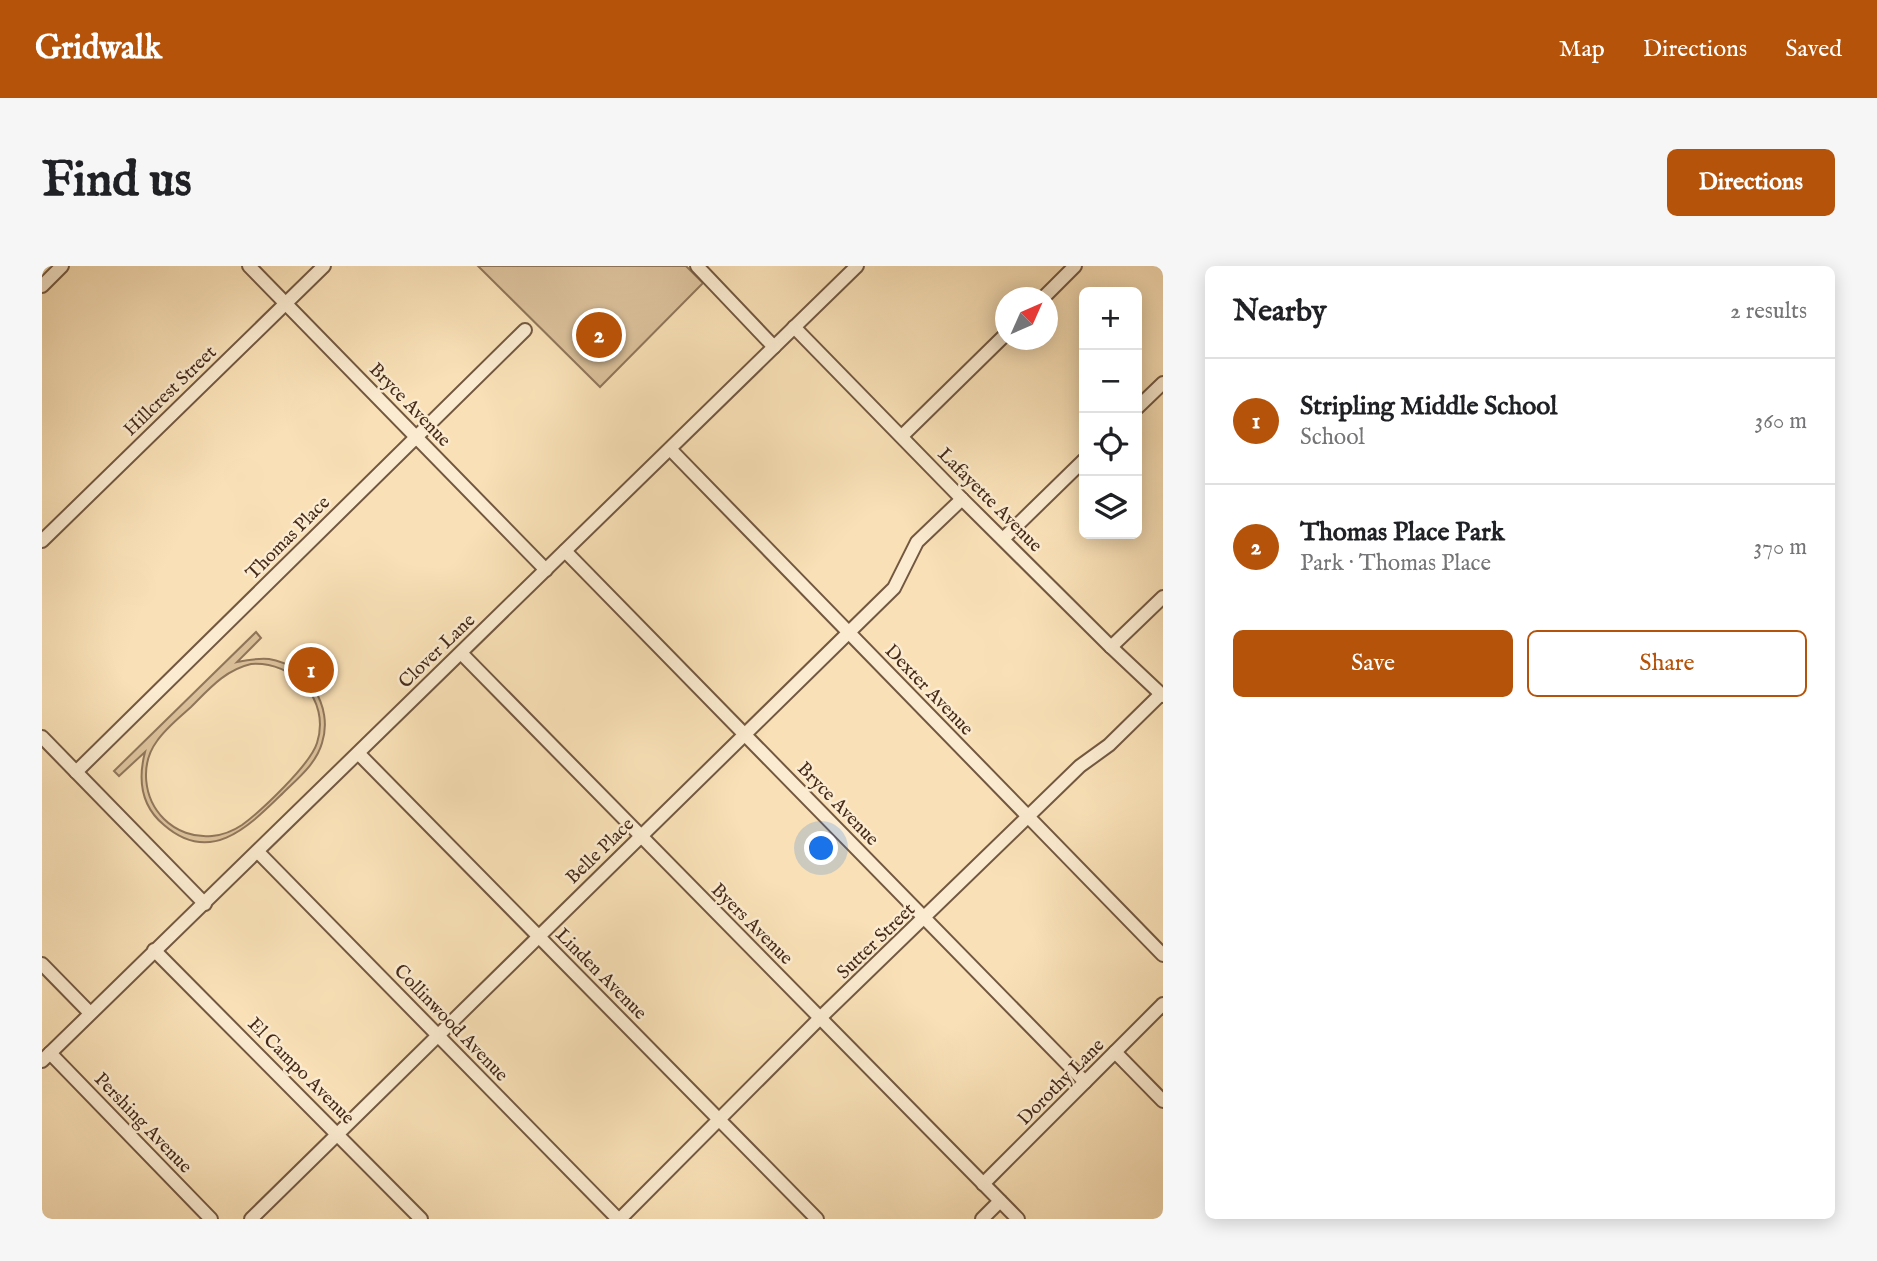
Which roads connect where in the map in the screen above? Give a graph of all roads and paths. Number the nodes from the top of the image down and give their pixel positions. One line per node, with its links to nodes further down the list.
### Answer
1 (62, 266): 7 (street)
2 (249, 266): 9 (street, Bryce Avenue)
3 (324, 266): 9 (street, Hillcrest Street)
4 (697, 266): 13 (street)
5 (856, 266): 10 (street, Clover Lane)
6 (1075, 266): 8 (street)
7 (42, 286)
8 (1054, 287)
9 (285, 303): 17 (street, Bryce Avenue); 22 (street, Hillcrest Street)
10 (794, 327): 13 (street, Clover Lane); 16 (street, Lafayette Avenue)
11 (525, 330): 17 (street, Thomas Place)
12 (995, 345): 16 (street)
13 (774, 346): 18 (street, Clover Lane)
14 (1163, 383): 15 (street)
15 (1142, 403)
16 (902, 436): 20 (street, Lafayette Avenue)
17 (416, 437): 24 (street, Bryce Avenue); 33 (street, Thomas Place)
18 (670, 449): 23 (street, Clover Lane); 26 (street, Dexter Avenue)
19 (1079, 465): 21 (street)
20 (962, 499): 21 (street, Lafayette Avenue); 26 (street, Belle Place)
21 (1003, 539): 27 (street, Lafayette Avenue)
22 (42, 541)
23 (565, 551): 24 (street, Clover Lane); 30 (street, Bryce Avenue)
24 (546, 569): 28 (street, Clover Lane)
25 (1163, 597): 27 (street)
26 (848, 633): 30 (street, Belle Place); 34 (street, Dexter Avenue)
27 (1111, 648): 29 (street, Lafayette Avenue)
28 (461, 653): 32 (street, Clover Lane); 35 (street, Byers Avenue)
29 (1162, 695): 34 (street, Sutter Street)
30 (744, 734): 35 (street, Belle Place); 38 (street, Bryce Avenue)
31 (42, 737): 33 (street)
32 (359, 754): 36 (street, Clover Lane); 39 (street, Linden Avenue)
33 (76, 772): 37 (street)
34 (1028, 817): 38 (street, Sutter Street); 41 (street, Dexter Avenue)
35 (641, 836): 39 (street, Belle Place); 45 (street, Byers Avenue)
36 (258, 852): 37 (street, Clover Lane); 46 (street, Collinwood Avenue)
37 (205, 904): 40 (street, Clover Lane)
38 (925, 919): 45 (street, Sutter Street); 49 (street, Bryce Avenue)
39 (539, 936): 46 (street, Belle Place); 51 (street, Linden Avenue)
40 (154, 950): 44 (street, Clover Lane); 52 (street, El Campo Avenue)
41 (1163, 955)
42 (42, 964): 44 (street)
43 (1163, 1004): 47 (street, Dorothy Lane)
44 (90, 1013): 48 (street, Clover Lane)
45 (820, 1018): 51 (street, Sutter Street); 53 (street, Byers Avenue)
46 (438, 1035): 52 (street, Belle Place); 58 (street, Collinwood Avenue)
47 (1115, 1052): 49 (street, Dorothy Lane); 50 (street)
48 (46, 1057): 55 (street, Pershing Avenue)
49 (1085, 1082): 53 (street, Dorothy Lane)
50 (1163, 1101)
51 (719, 1120): 58 (street, Sutter Street); 59 (street, Linden Avenue)
52 (338, 1133): 56 (street, Belle Place); 57 (street, El Campo Avenue)
53 (983, 1184): 54 (street, Byers Avenue)
54 (1000, 1201): 60 (street); 61 (street, Byers Avenue)
55 (211, 1219)
56 (251, 1219)
57 (421, 1219)
58 (619, 1219)
59 (817, 1219)
60 (982, 1219)
61 (1018, 1219)

